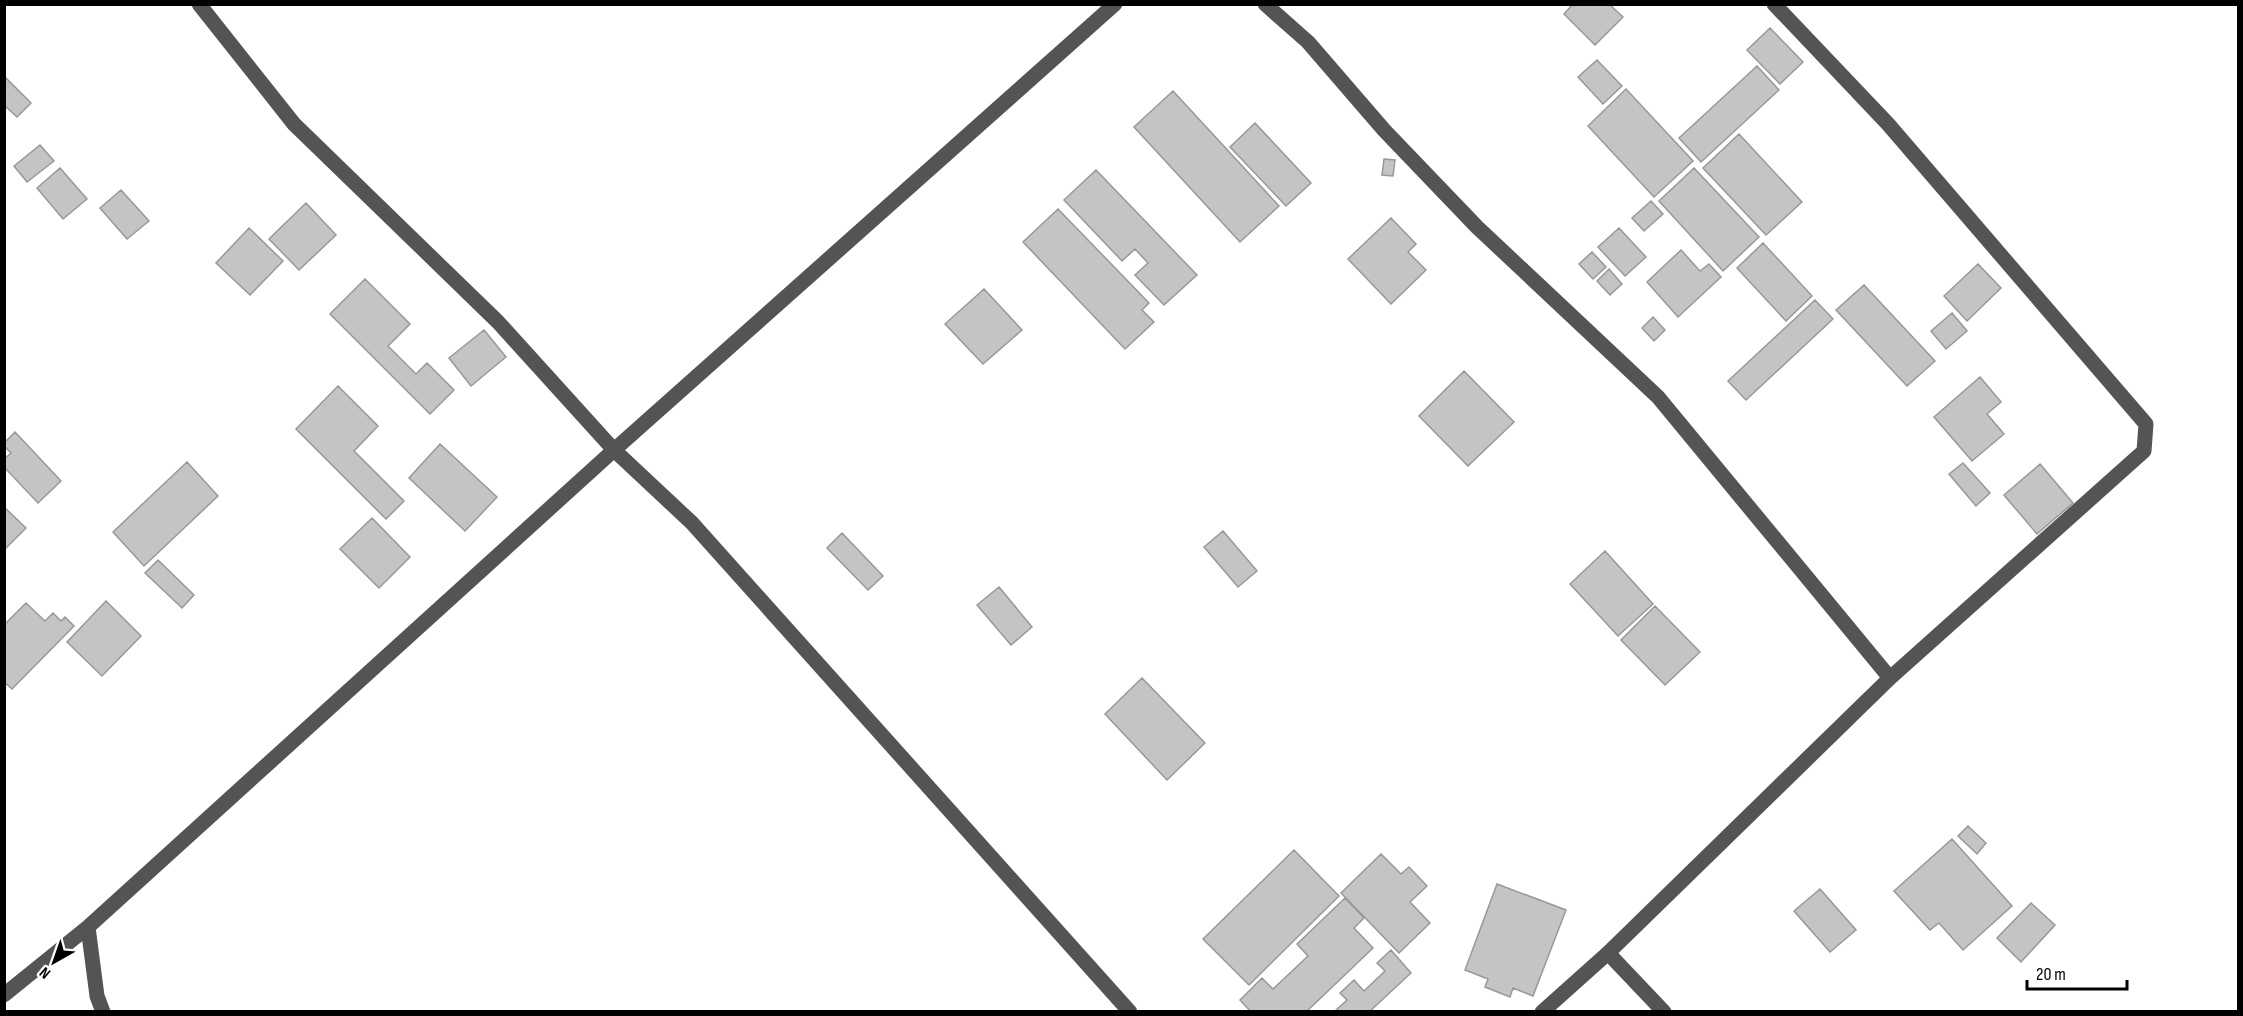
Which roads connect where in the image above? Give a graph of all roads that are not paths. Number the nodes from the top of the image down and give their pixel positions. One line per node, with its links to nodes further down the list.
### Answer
1 (199, 4): 5 (street)
2 (1115, 4): 5 (street)
3 (1265, 4): 6 (street)
4 (1774, 4): 6 (street)
5 (614, 450): 7 (street); 11 (street)
6 (1890, 678): 8 (street)
7 (88, 927): 9 (street); 10 (street)
8 (1608, 953): 12 (street); 13 (street)
9 (4, 995)
10 (103, 1011)
11 (1130, 1011)
12 (1542, 1011)
13 (1664, 1011)

